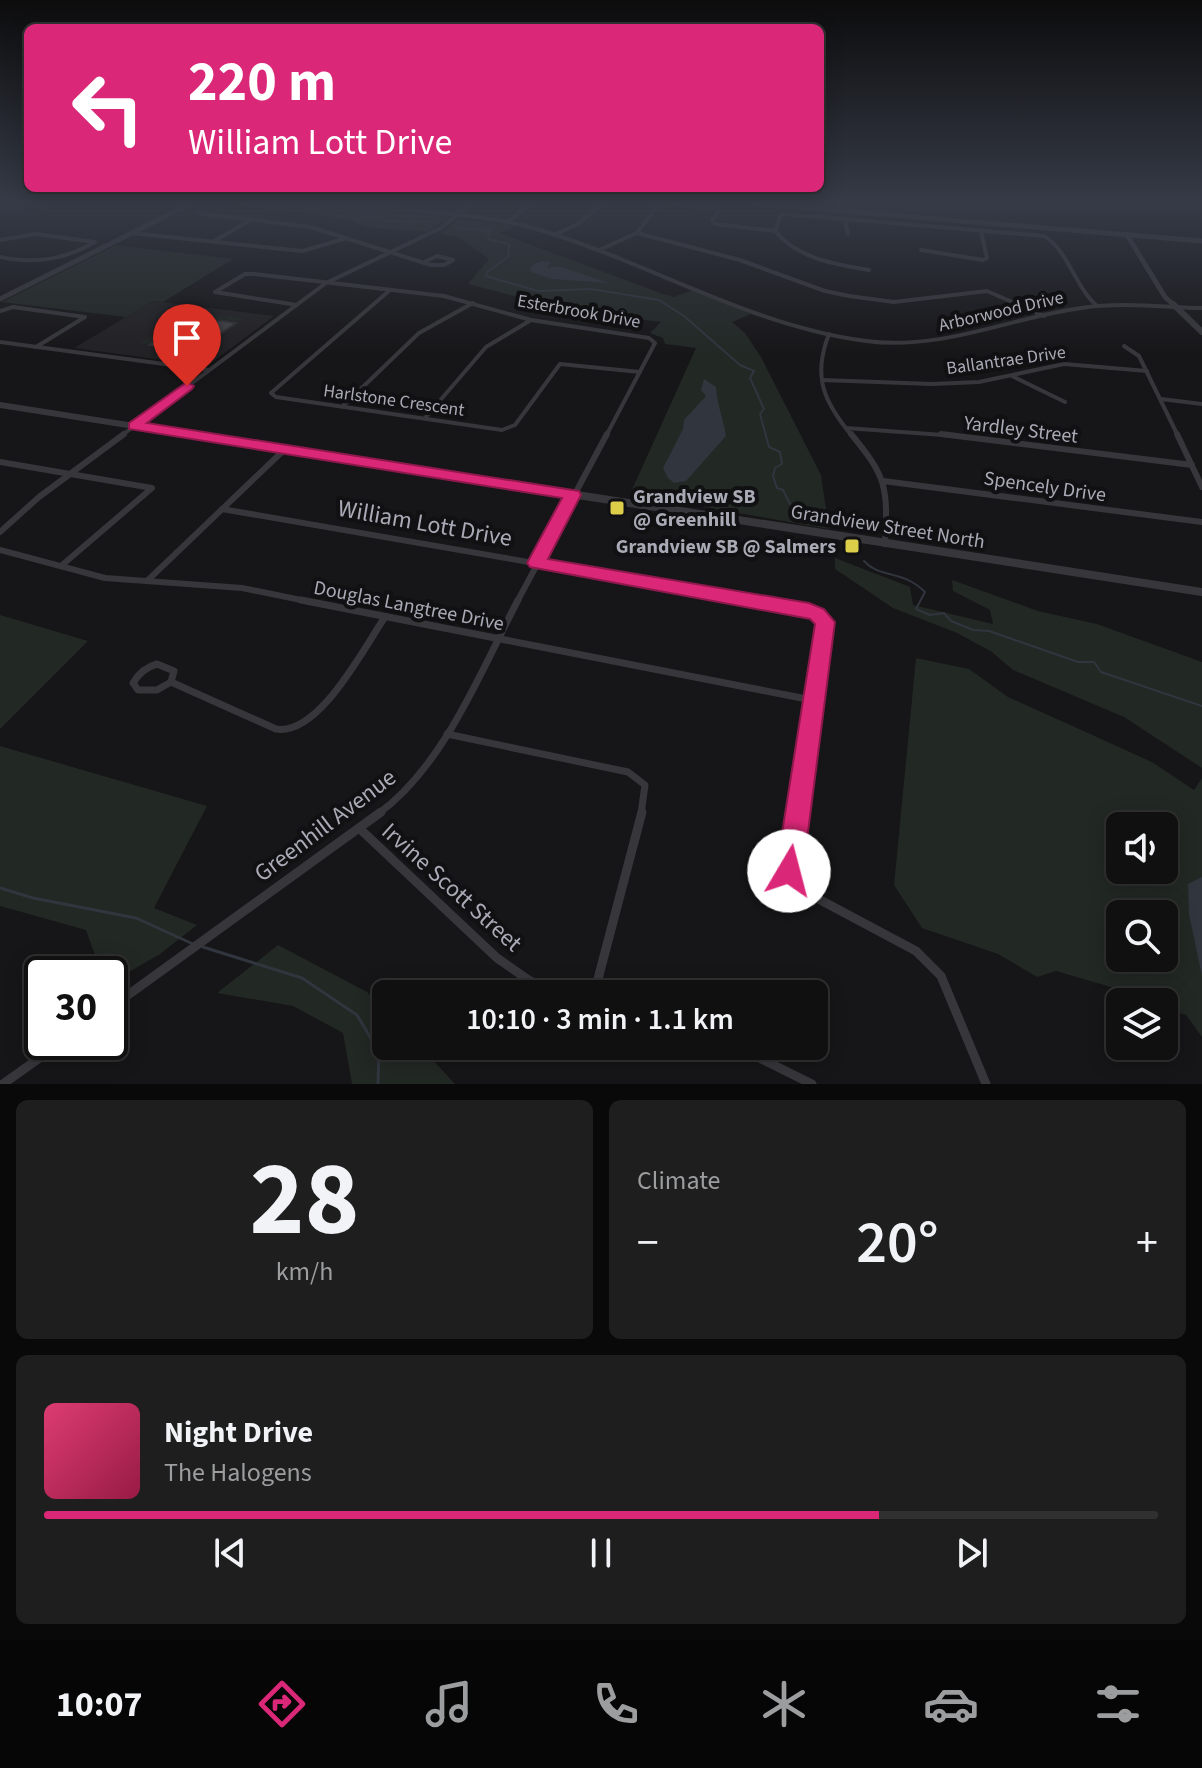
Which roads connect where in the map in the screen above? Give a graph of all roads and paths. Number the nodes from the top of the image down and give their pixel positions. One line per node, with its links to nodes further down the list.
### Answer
1 (70, 255): 12 (street)
2 (88, 255): 17 (street)
3 (382, 255): 15 (street)
4 (402, 255): 13 (street)
5 (611, 255): 27 (street, Arborwood Drive)
6 (721, 255): 24 (street)
7 (811, 255): 14 (street)
8 (939, 255): 9 (street)
9 (986, 255)
10 (1060, 255): 20 (street)
11 (1140, 255): 21 (street)
12 (2, 259)
13 (426, 261): 13 (street)
14 (869, 270)
15 (326, 283): 16 (street, Esterbrook Drive); 19 (street); 19 (street, Esterbrook Drive)
16 (390, 290): 18 (street, Esterbrook Drive); 40 (street, Harlstone Crescent)
17 (0, 299)
18 (473, 303): 25 (street, Esterbrook Drive); 40 (street)
19 (297, 305): 31 (street)
20 (1097, 306): 21 (street, Arborwood Drive); 24 (street, Arborwood Drive)
21 (1175, 307): 22 (street, Arborwood Drive); 26 (street)
22 (1202, 308)
23 (0, 311): 30 (street)
24 (1044, 316): 27 (street, Arborwood Drive)
25 (531, 320): 33 (street, Esterbrook Drive); 41 (street)
26 (1202, 332)
27 (829, 334): 35 (street)
28 (0, 342): 30 (street)
29 (1124, 346): 32 (street)
30 (36, 347): 31 (street)
31 (209, 370): 42 (street)
32 (1147, 371): 34 (street, Ballantrae Drive); 36 (street)
33 (640, 372): 41 (street, Harlstone Crescent); 50 (street, Esterbrook Drive)
34 (1012, 376): 35 (street, Ballantrae Drive); 37 (street)
35 (822, 380): 43 (street)
36 (1161, 399): 38 (street); 46 (street)
37 (1065, 402)
38 (1202, 404)
39 (0, 405): 42 (street, Grandview Street North)
40 (343, 406): 41 (street, Harlstone Crescent)
41 (425, 418)
42 (134, 426): 44 (street, Grandview Street North); 47 (street)
43 (846, 428): 46 (street, Yardley Street); 48 (street)
44 (284, 450): 50 (street, Grandview Street North); 51 (street)
45 (0, 462): 47 (street)
46 (1192, 465): 49 (street)
47 (70, 474): 53 (street); 57 (street)
48 (883, 481): 52 (street, Spencely Drive); 54 (street)
49 (1202, 487)
50 (573, 495): 54 (street, Grandview Street North); 56 (street, Greenhill Avenue)
51 (222, 509): 56 (street, William Lott Drive); 58 (street)
52 (1202, 522)
53 (0, 532)
54 (885, 544): 59 (street, Grandview Street North)
55 (0, 550): 57 (street, Douglas Langtree Drive)
56 (537, 563): 61 (street, Greenhill Avenue); 63 (street, William Lott Drive)
57 (61, 566): 58 (street, Douglas Langtree Drive)
58 (147, 581): 60 (street, Douglas Langtree Drive)
59 (1202, 592)
60 (385, 617): 61 (street, Douglas Langtree Drive); 62 (street)
61 (498, 639): 63 (street, Douglas Langtree Drive); 64 (street, Greenhill Avenue)
62 (171, 682): 62 (street)
63 (812, 700): 73 (street, William Lott Drive)
64 (447, 734): 65 (street, Greenhill Avenue); 67 (street)
65 (359, 828): 66 (street, Irvine Scott Street); 68 (street, Greenhill Avenue)
66 (529, 980)
67 (598, 980)
68 (128, 995)
69 (37, 1060): 71 (street)
70 (763, 1060): 72 (street)
71 (3, 1084)
72 (812, 1084)
73 (986, 1084)

